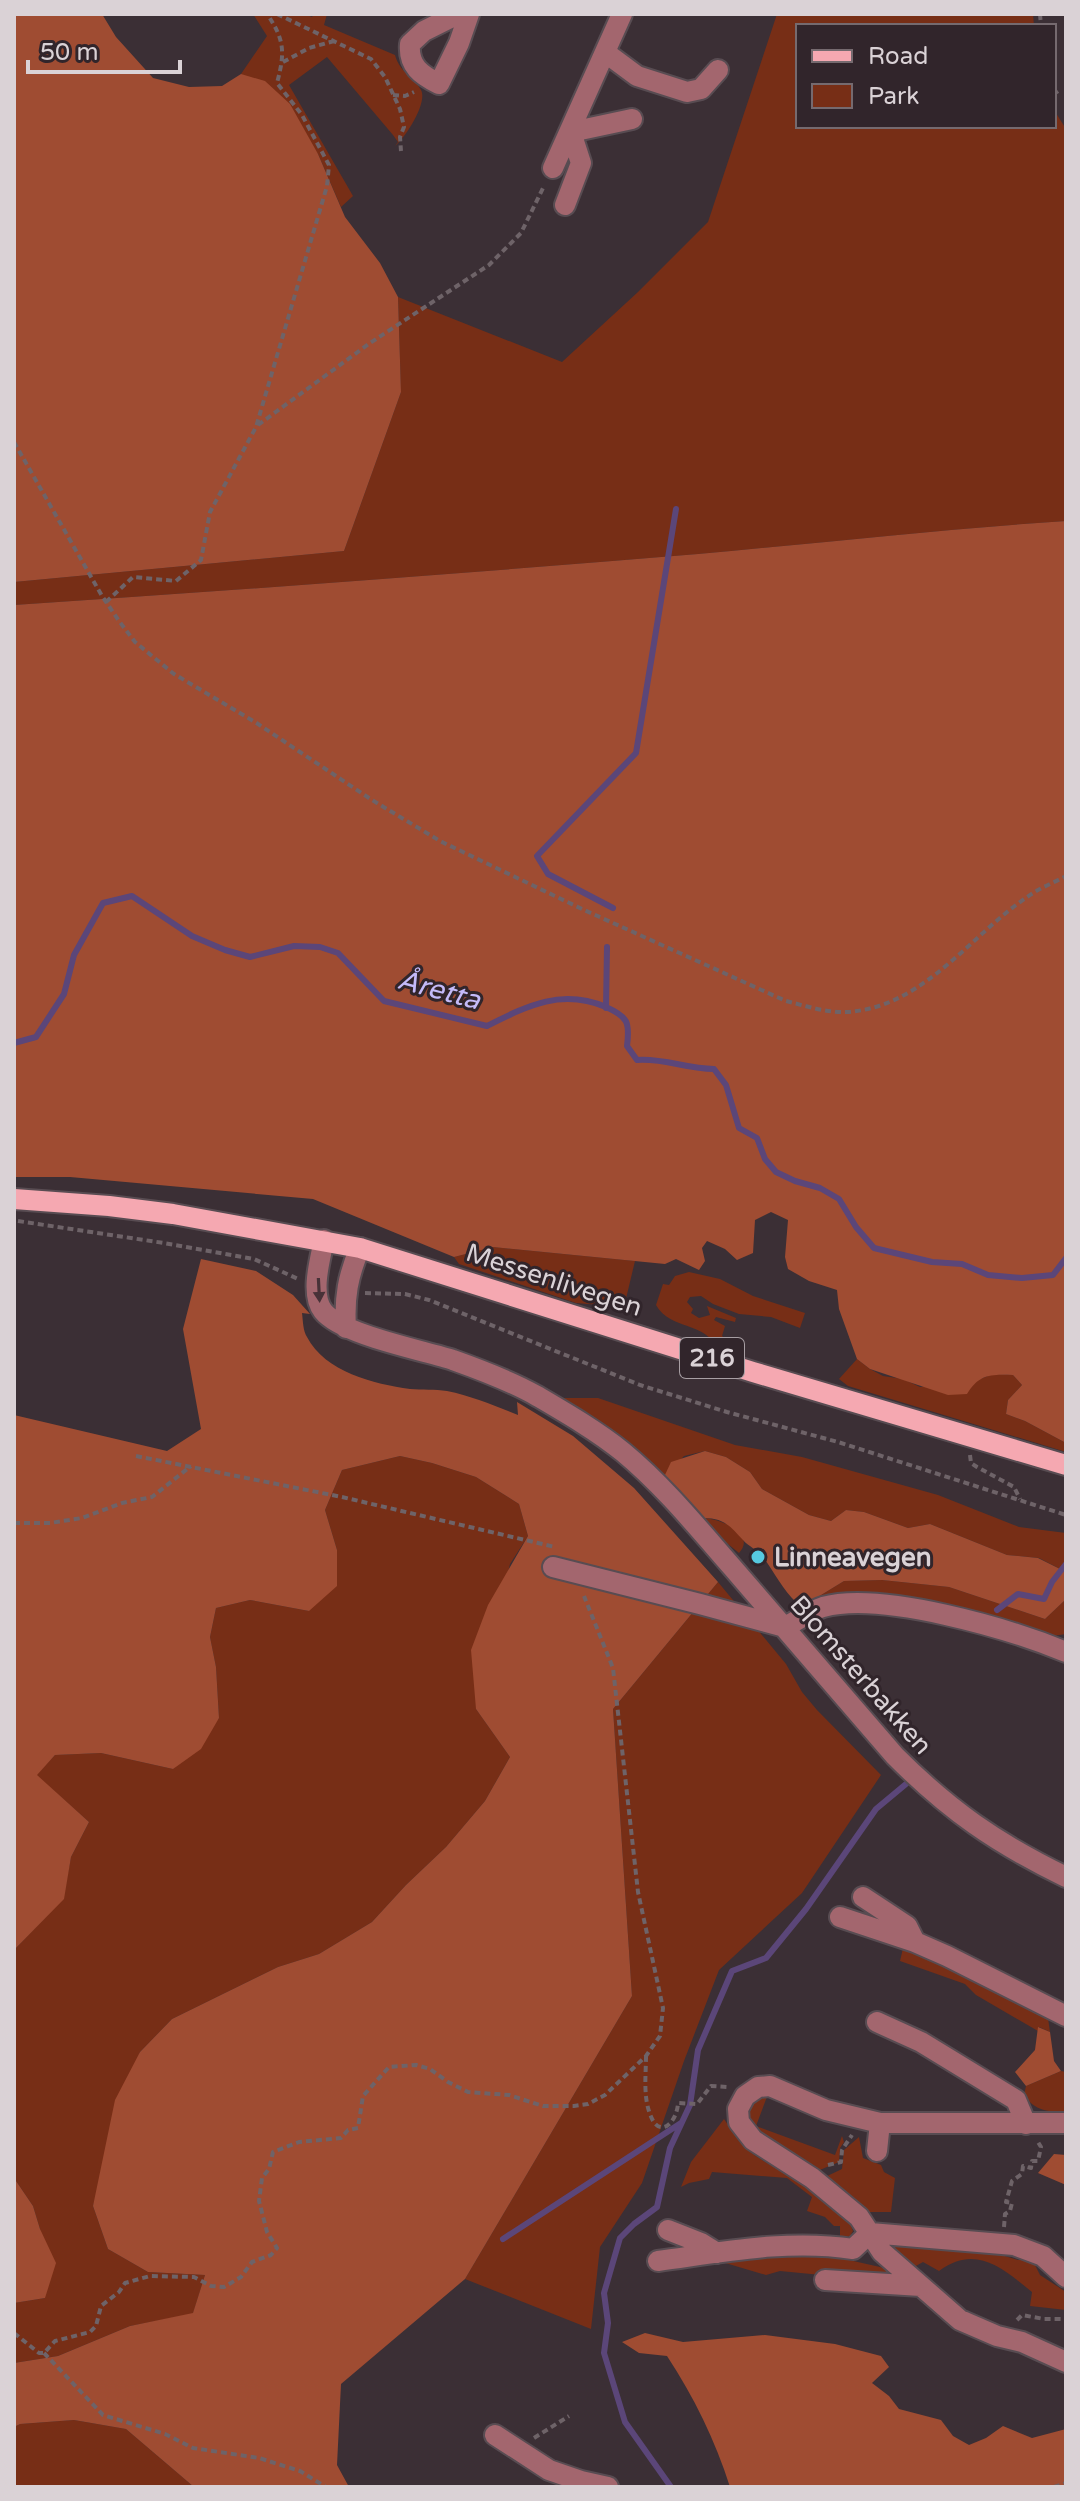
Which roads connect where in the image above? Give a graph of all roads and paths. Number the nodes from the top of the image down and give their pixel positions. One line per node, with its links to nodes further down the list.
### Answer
1 (267, 14): 8 (path)
2 (277, 14): 6 (path)
3 (458, 14): 4 (street)
4 (469, 14)
5 (622, 14): 7 (street)
6 (334, 41): 8 (path); 14 (path)
7 (606, 53): 9 (street); 13 (street)
8 (283, 62): 17 (path)
9 (718, 70)
10 (1056, 92): 11 (path)
11 (1059, 96)
12 (632, 119): 13 (street)
13 (571, 132): 15 (street); 16 (street)
14 (401, 151)
15 (553, 168): 17 (path)
16 (565, 205)
17 (256, 427): 19 (path)
18 (14, 442): 19 (path)
19 (106, 602): 20 (path)
20 (1066, 876)
21 (14, 1199): 23 (main road, Messenlivegen / 216)
22 (14, 1221): 25 (path)
23 (324, 1240): 24 (main road, Messenlivegen / 216); 27 (street, Blomsterbakken, one-way to 27)
24 (360, 1248): 27 (street); 28 (main road, Messenlivegen / 216)
25 (307, 1284)
26 (360, 1293): 32 (path)
27 (346, 1328): 36 (street, Blomsterbakken)
28 (974, 1437): 30 (main road, Messenlivegen / 216); 32 (path)
29 (136, 1456): 31 (path)
30 (1066, 1465)
31 (191, 1466): 34 (path); 35 (path)
32 (1021, 1501): 33 (path)
33 (1066, 1515)
34 (14, 1523)
35 (563, 1570): 36 (street); 44 (path)
36 (785, 1627): 37 (street); 38 (street, Blomsterbakken)
37 (1066, 1652)
38 (1066, 1877)
39 (863, 1897): 41 (street)
40 (840, 1917): 41 (street)
41 (915, 1942): 42 (street)
42 (1066, 2016)
43 (877, 2022): 48 (street)
44 (646, 2056): 45 (path); 62 (path)
45 (745, 2096): 46 (street); 52 (street)
46 (880, 2123): 48 (street); 51 (street)
47 (1066, 2123): 48 (street)
48 (1026, 2124)
49 (846, 2145): 52 (path)
50 (1041, 2147): 53 (path)
51 (877, 2151)
52 (812, 2178): 55 (street)
53 (1004, 2226)
54 (668, 2230): 56 (street)
55 (870, 2233): 56 (street); 58 (street); 60 (street)
56 (717, 2253): 57 (street)
57 (658, 2261)
58 (1066, 2277)
59 (825, 2280): 60 (street)
60 (921, 2286): 63 (street)
61 (14, 2333): 62 (path)
62 (44, 2353): 68 (path)
63 (1066, 2362)
64 (569, 2416): 65 (path)
65 (553, 2427)
66 (495, 2435): 69 (street)
67 (1066, 2483): 70 (path)
68 (326, 2487)
69 (608, 2487)
70 (1054, 2487)

